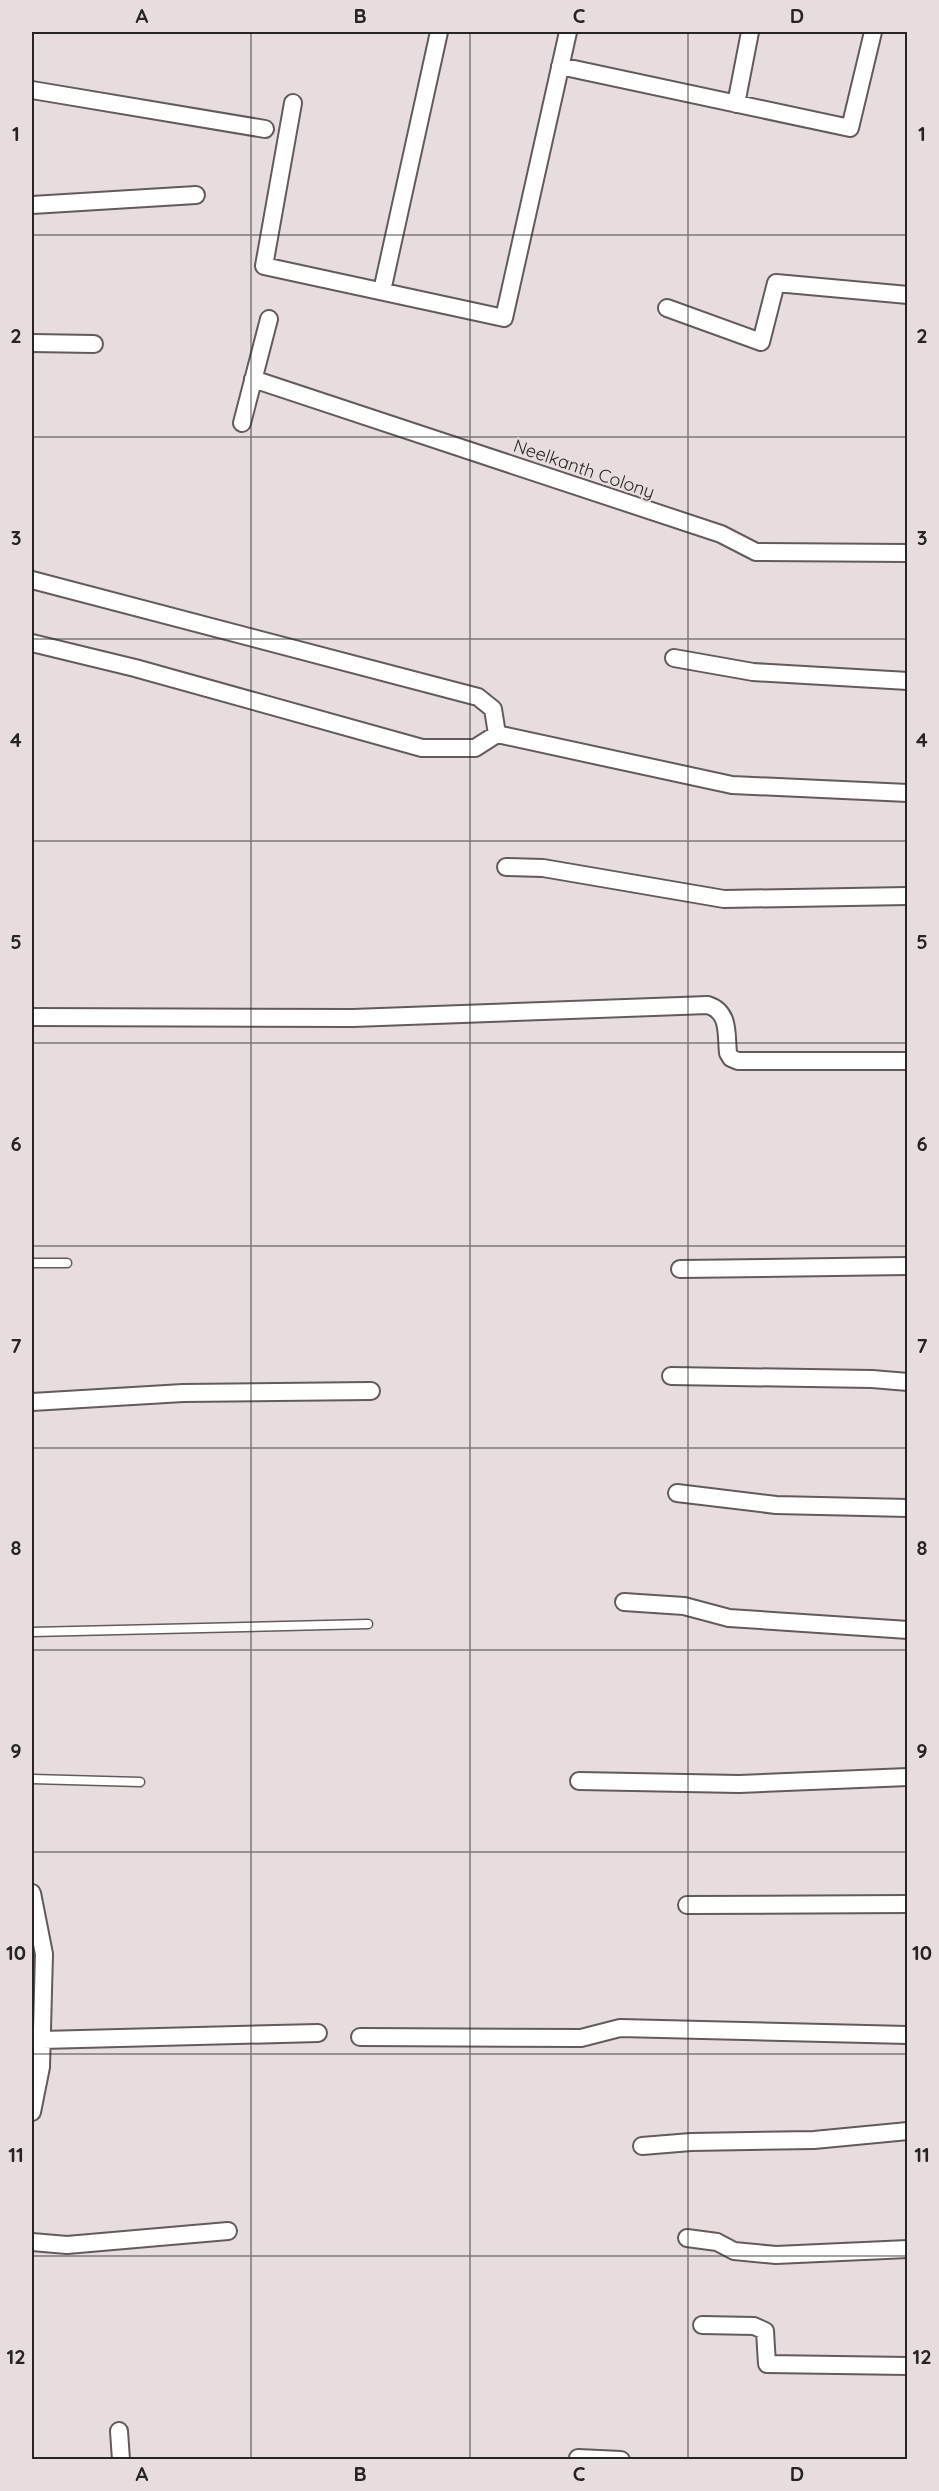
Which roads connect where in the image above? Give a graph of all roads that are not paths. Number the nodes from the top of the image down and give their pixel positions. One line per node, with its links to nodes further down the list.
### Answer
1 (440, 32): 12 (street)
2 (568, 32): 5 (street)
3 (746, 32): 8 (street)
4 (873, 32): 8 (street)
5 (560, 66): 8 (street); 12 (street)
6 (32, 90): 9 (street)
7 (293, 103): 12 (street)
8 (736, 104)
9 (265, 129)
10 (196, 195): 11 (street)
11 (32, 205)
12 (382, 291)
13 (908, 296): 14 (street)
14 (667, 308)
15 (268, 319): 18 (street)
16 (32, 343): 17 (street)
17 (94, 344)
18 (253, 379): 19 (street); 20 (street, Neelkanth Colony)
19 (242, 423)
20 (908, 553)
21 (32, 580): 25 (street)
22 (32, 643): 25 (street)
23 (674, 658): 24 (street)
24 (908, 681)
25 (497, 734): 26 (street)
26 (908, 793)
27 (506, 867): 28 (street)
28 (908, 896)
29 (32, 1017): 30 (street)
30 (908, 1061)
31 (32, 1263): 32 (lane)
32 (67, 1263)
33 (908, 1266): 34 (street)
34 (680, 1269)
35 (671, 1376): 36 (street)
36 (908, 1382)
37 (371, 1391): 38 (street)
38 (32, 1402)
39 (677, 1493): 40 (street)
40 (908, 1508)
41 (624, 1602): 43 (street)
42 (368, 1624): 44 (lane)
43 (908, 1630)
44 (32, 1632)
45 (908, 1777): 47 (street)
46 (32, 1779): 48 (lane)
47 (579, 1781)
48 (141, 1782)
49 (32, 1893): 55 (street)
50 (908, 1904): 51 (street)
51 (687, 1905)
52 (318, 2034): 55 (street)
53 (908, 2035): 54 (street)
54 (360, 2037)
55 (42, 2040): 56 (street)
56 (36, 2068): 57 (street)
57 (32, 2112)
58 (908, 2131): 59 (street)
59 (642, 2146)
60 (228, 2231): 62 (street)
61 (687, 2238): 63 (street)
62 (32, 2242)
63 (908, 2249)
64 (702, 2325): 65 (street)
65 (908, 2366)
66 (119, 2431): 68 (street)
67 (578, 2458): 69 (street)
68 (121, 2460)
69 (621, 2460)

